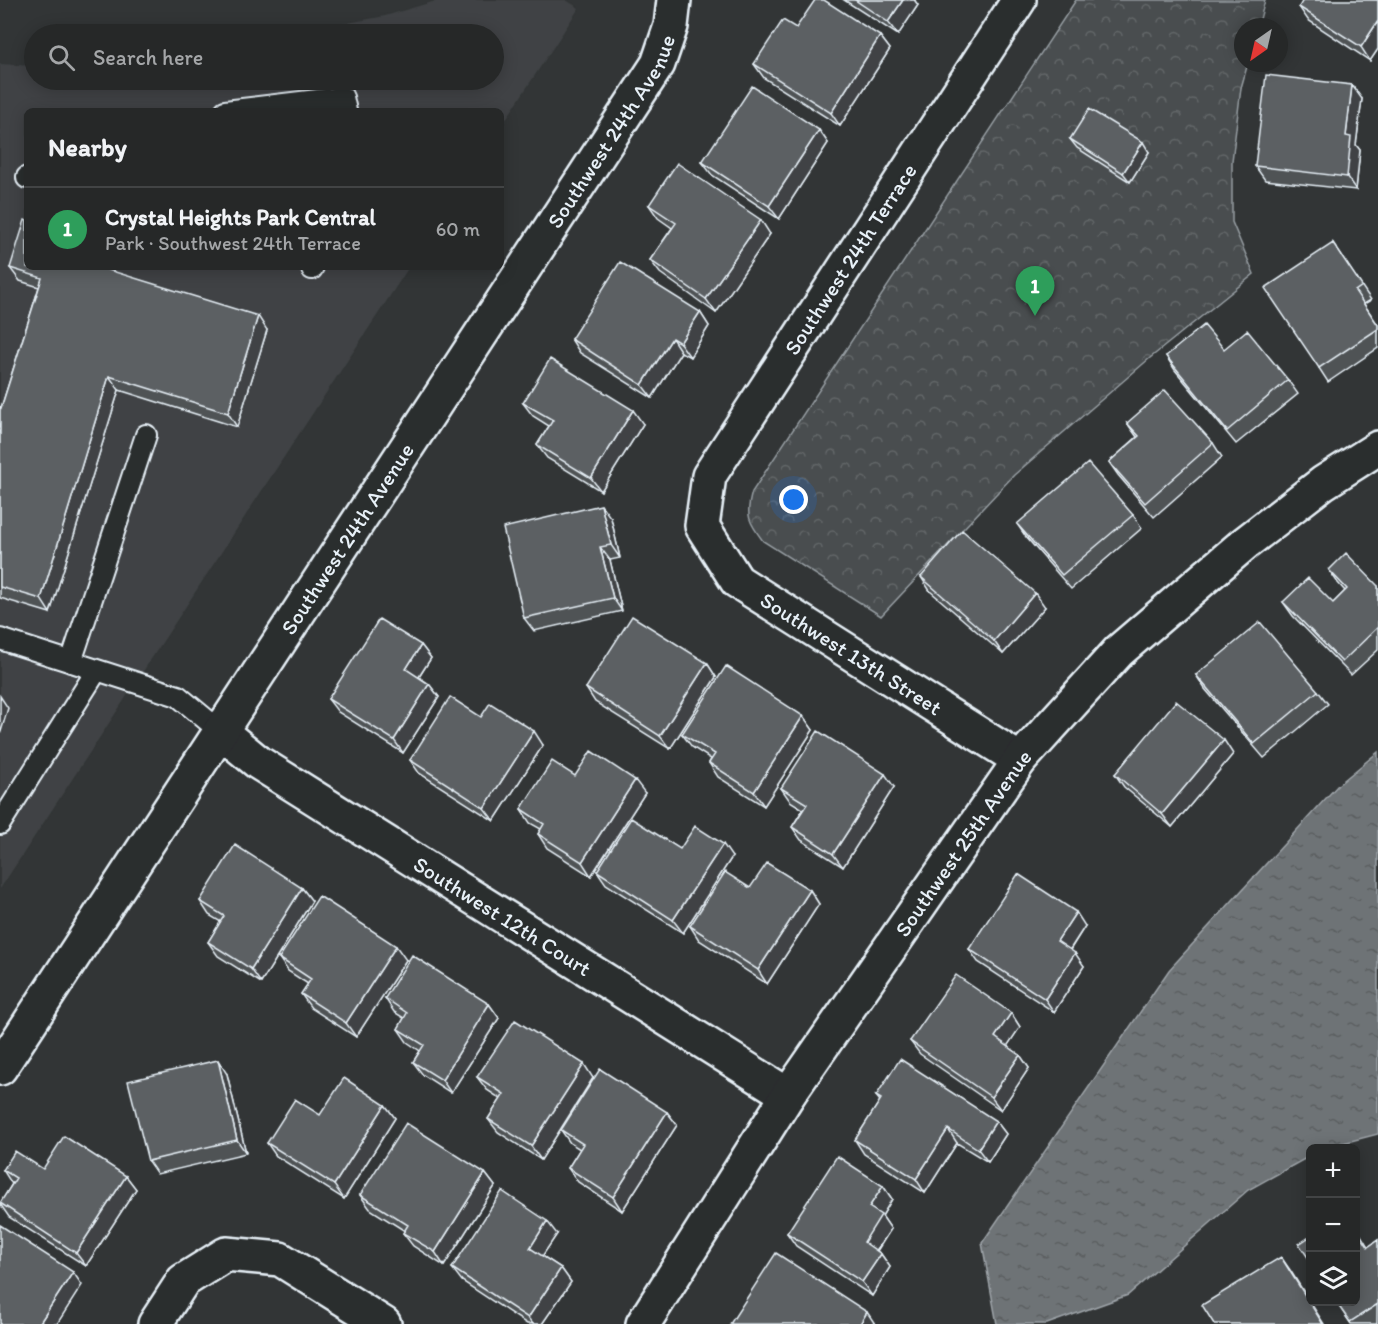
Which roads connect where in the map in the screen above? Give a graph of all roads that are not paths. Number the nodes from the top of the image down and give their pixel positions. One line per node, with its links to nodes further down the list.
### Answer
1 (674, 0): 11 (street, Southwest 24th Avenue)
2 (1019, 0): 7 (street, Southwest 24th Terrace)
3 (250, 108): 4 (lane)
4 (345, 108)
5 (146, 435): 9 (lane)
6 (1378, 448): 12 (street, Southwest 25th Avenue)
7 (702, 526): 12 (street, Southwest 13th Street)
8 (0, 639): 9 (lane)
9 (71, 662): 10 (lane)
10 (97, 670): 11 (lane); 13 (lane)
11 (220, 731): 14 (street, Southwest 24th Avenue); 15 (street, Southwest 12th Court)
12 (1020, 760): 15 (street, Southwest 25th Avenue)
13 (0, 824)
14 (0, 1068)
15 (788, 1095): 18 (street, Southwest 25th Avenue)
16 (155, 1324): 17 (street)
17 (384, 1324)
18 (643, 1324)

